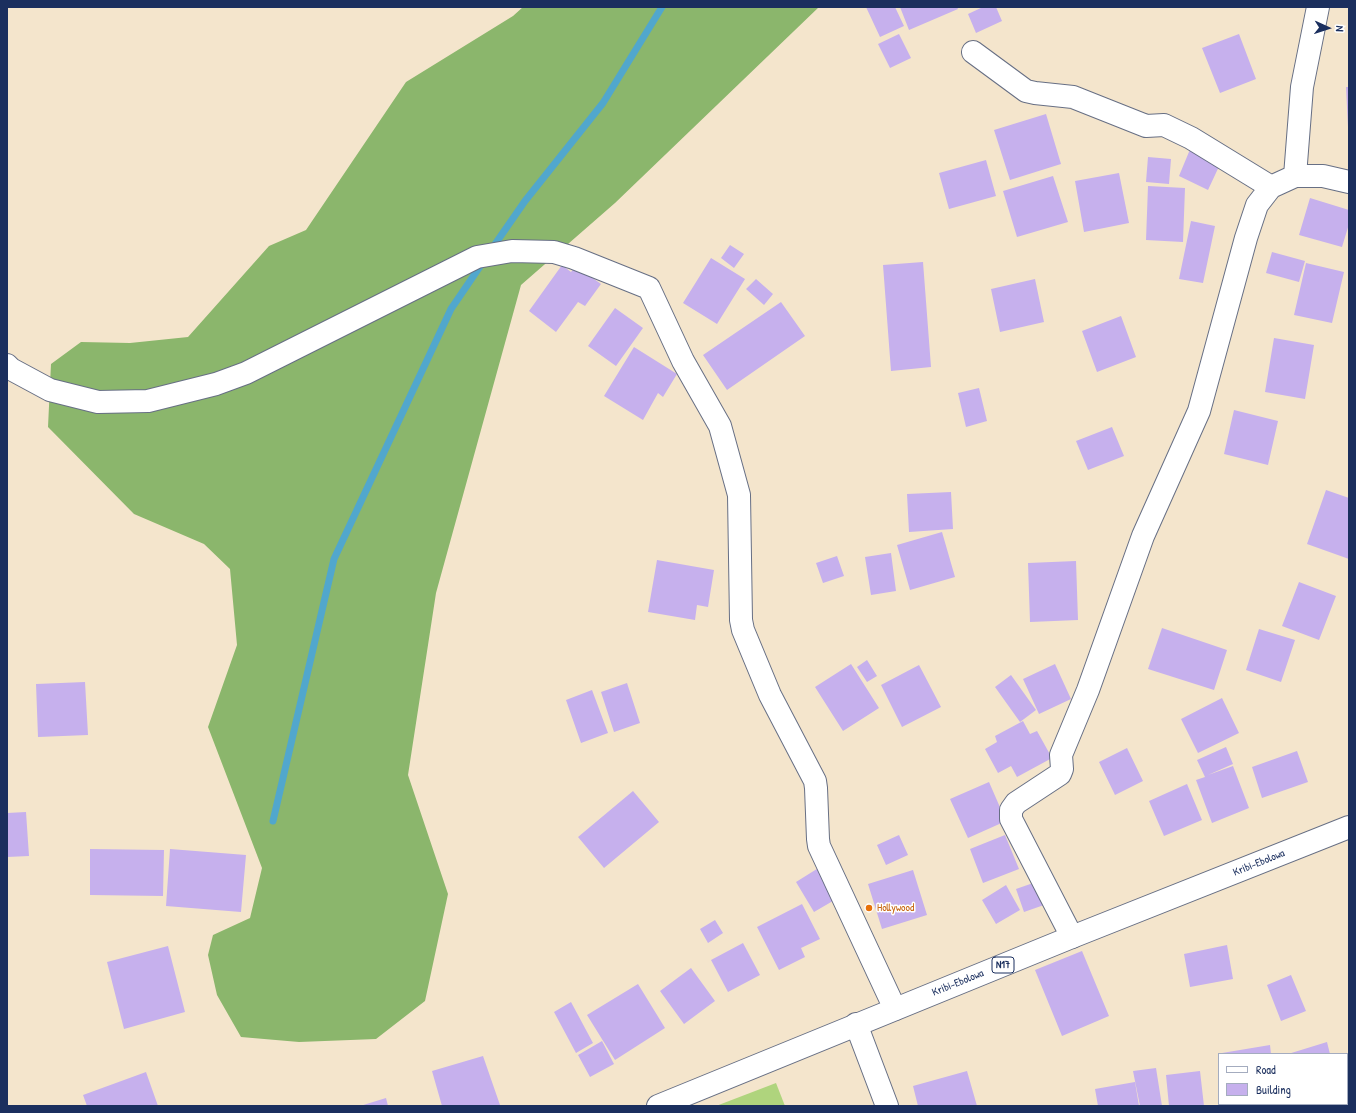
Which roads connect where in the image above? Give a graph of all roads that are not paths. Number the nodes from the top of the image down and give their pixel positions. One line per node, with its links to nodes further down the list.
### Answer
1 (1318, 7): 3 (main road)
2 (972, 52): 5 (main road)
3 (1295, 176): 4 (main road); 5 (main road)
4 (1349, 182)
5 (1270, 187): 8 (main road)
6 (7, 365): 9 (main road)
7 (1349, 827): 8 (main road, Kribi-Ebolowa / N17)
8 (1072, 937): 9 (main road, Kribi-Ebolowa / N17)
9 (895, 1009): 10 (main road, Kribi-Ebolowa / N17)
10 (856, 1024): 11 (main road, Kribi-Ebolowa / N17); 12 (main road)
11 (658, 1106)
12 (887, 1106)

